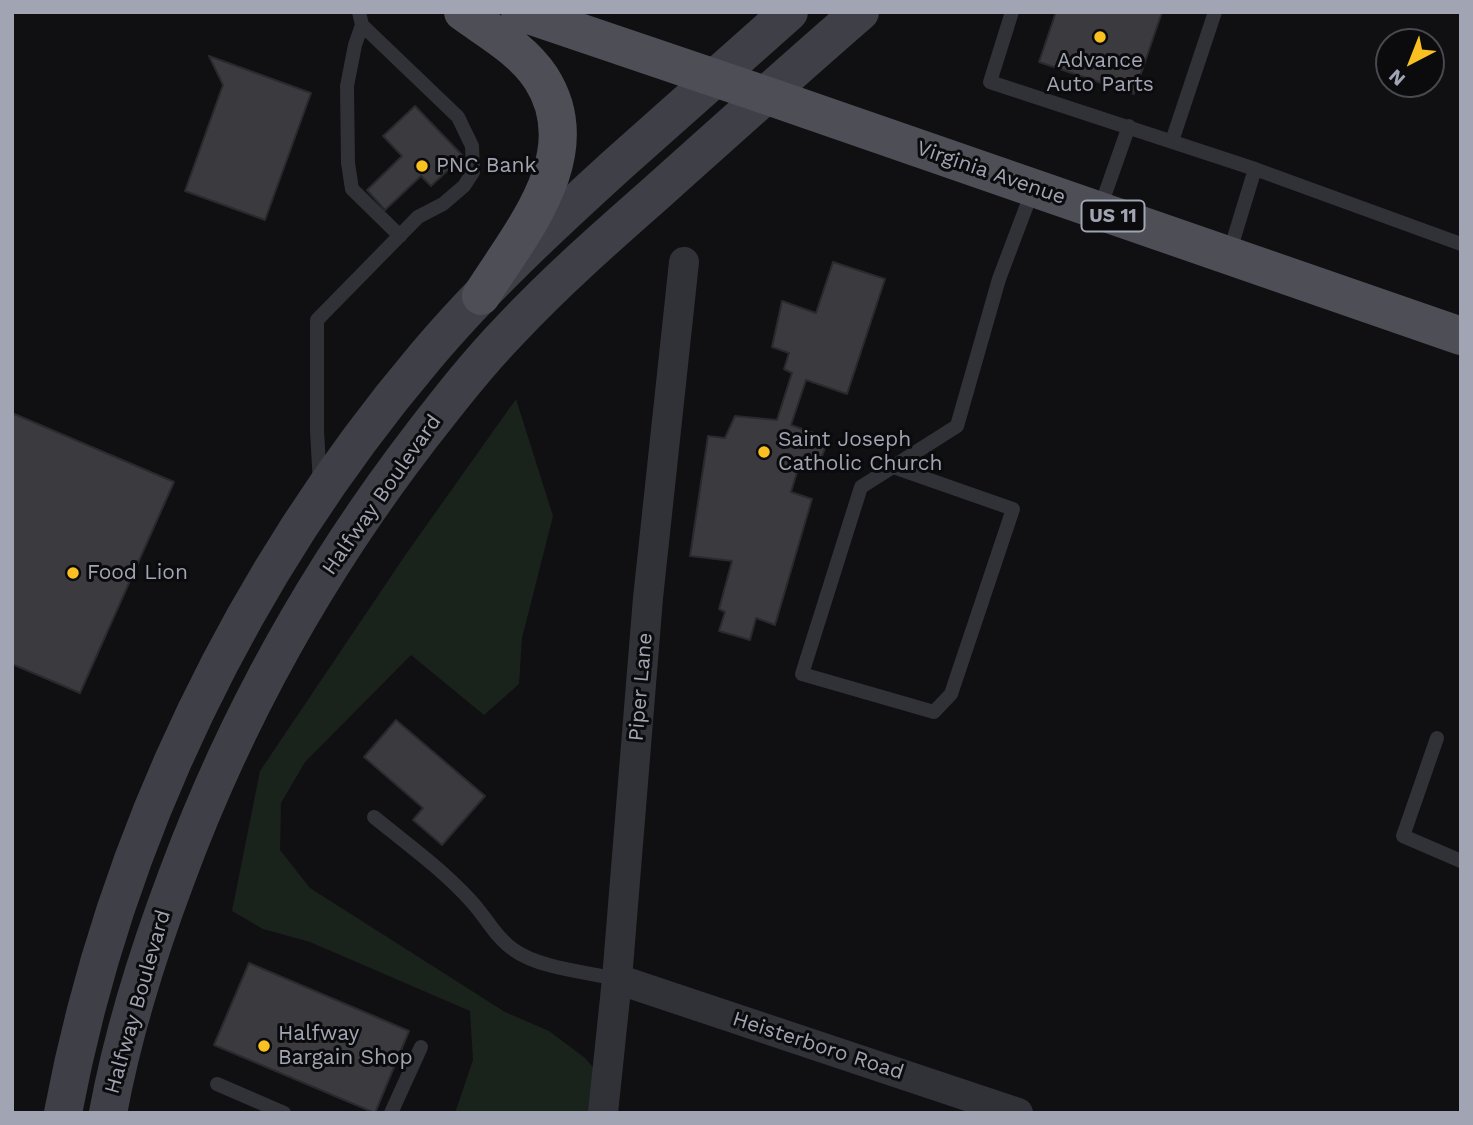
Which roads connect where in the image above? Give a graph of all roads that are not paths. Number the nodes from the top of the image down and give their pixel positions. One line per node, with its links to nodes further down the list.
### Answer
1 (463, 12): 19 (main road)
2 (520, 12): 8 (main road, Virginia Avenue / US 11)
3 (789, 12): 8 (main road)
4 (860, 12): 9 (main road, Halfway Boulevard)
5 (1012, 12): 10 (lane)
6 (1215, 12): 11 (lane)
7 (360, 19): 15 (lane); 15 (lane)
8 (714, 78): 9 (main road, Virginia Avenue / US 11); 19 (main road)
9 (765, 95): 13 (main road, Virginia Avenue / US 11); 30 (main road, Halfway Boulevard)
10 (1129, 126): 11 (lane); 14 (lane)
11 (1172, 141): 12 (lane)
12 (1255, 169): 16 (lane); 17 (lane)
13 (1033, 188): 14 (main road, Virginia Avenue / US 11); 21 (lane)
14 (1099, 211): 17 (main road, Virginia Avenue / US 11)
15 (400, 236): 22 (lane)
16 (1461, 244)
17 (1229, 256): 20 (main road, Virginia Avenue / US 11)
18 (684, 262): 26 (street, Piper Lane)
19 (481, 296): 22 (main road)
20 (1461, 336)
21 (893, 467): 21 (lane)
22 (321, 496): 29 (main road)
23 (1437, 738): 25 (lane)
24 (374, 817): 26 (lane)
25 (1461, 861)
26 (617, 979): 33 (street, Piper Lane); 34 (street, Heisterboro Road)
27 (421, 1047): 32 (lane)
28 (218, 1084): 31 (lane)
29 (63, 1113)
30 (108, 1113)
31 (284, 1113)
32 (391, 1113)
33 (603, 1113)
34 (1018, 1113)

